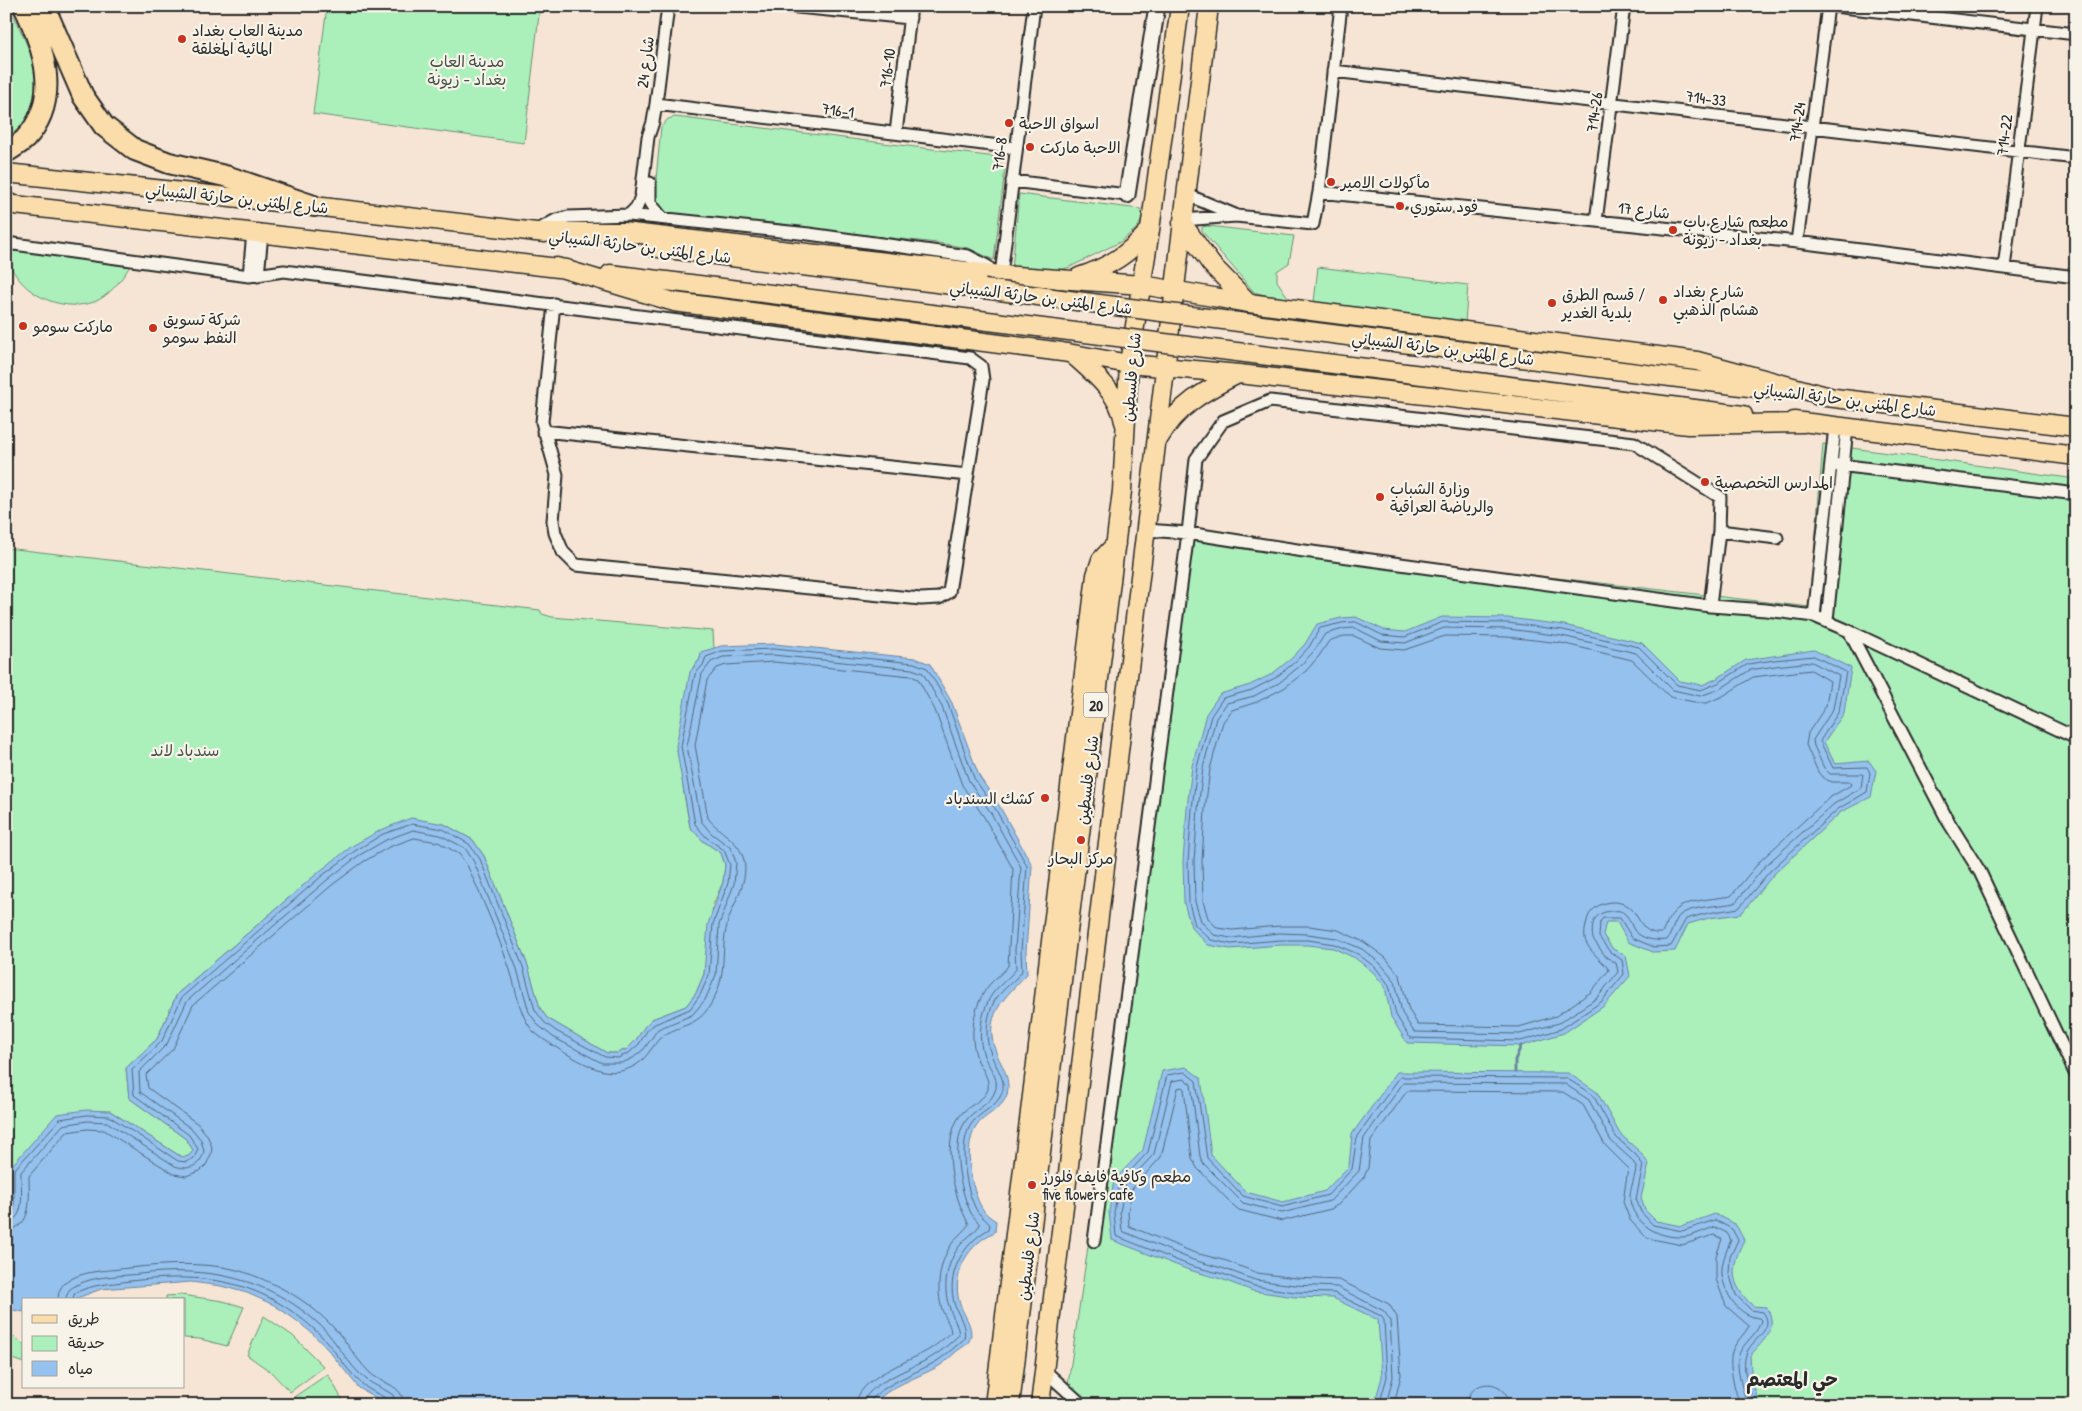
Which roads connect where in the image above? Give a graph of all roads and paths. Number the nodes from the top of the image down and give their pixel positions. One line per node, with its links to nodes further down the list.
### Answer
1 (24, 6): 27 (highway)
2 (44, 6): 35 (highway)
3 (668, 6): 20 (street, شارع 24)
4 (787, 6): 15 (street)
5 (1034, 6): 25 (street, 716-8)
6 (1157, 6): 32 (street)
7 (1169, 6): 18 (main road)
8 (1180, 6): 18 (main road, شارع فلسطين / 20)
9 (1209, 6): 33 (main road, شارع فلسطين / 20)
10 (1341, 6): 19 (street)
11 (1624, 6): 21 (street, 714-26)
12 (1828, 6): 23 (street, 714-24)
13 (1834, 6): 16 (street)
14 (2037, 6): 16 (street, 714-22)
15 (911, 12): 24 (street, 716-10)
16 (2034, 30): 17 (street); 26 (street, 714-22)
17 (2076, 34)
18 (1175, 48): 41 (main road, شارع فلسطين / 20)
19 (1334, 71): 21 (street, 714-33); 31 (street)
20 (656, 104): 22 (street, شارع 24); 24 (street, 716-1)
21 (1611, 104): 23 (street, 714-33); 39 (street, 714-26)
22 (653, 122): 36 (street, شارع 24); 38 (street, شارع 24)
23 (1812, 127): 26 (street, 714-33); 44 (street, 714-24)
24 (896, 133): 25 (street, 716-1)
25 (1016, 148): 30 (street, 716-8)
26 (2019, 151): 28 (street, 714-33); 47 (street, 714-22)
27 (6, 152)
28 (2076, 158)
29 (6, 173): 35 (main road, شارع المثنى بن حارثة الشيباني)
30 (1012, 181): 32 (street); 48 (street, 716-8)
31 (1319, 192): 37 (street); 39 (street, شارع 17)
32 (1127, 194)
33 (1185, 194): 37 (street); 40 (main road, شارع فلسطين / 20)
34 (7, 204): 43 (main road, شارع المثنى بن حارثة الشيباني)
35 (314, 206): 42 (main road, شارع المثنى بن حارثة الشيباني)
36 (630, 215): 38 (street); 42 (street)
37 (1236, 216): 40 (street)
38 (662, 218): 48 (street)
39 (1596, 221): 44 (street, شارع 17)
40 (1182, 222): 53 (main road, شارع فلسطين / 20); 54 (main road)
41 (1150, 230): 51 (main road); 52 (main road, شارع فلسطين / 20)
42 (534, 232): 48 (main road); 60 (main road, شارع المثنى بن حارثة الشيباني, bridge)
43 (257, 233): 46 (main road, شارع المثنى بن حارثة الشيباني); 49 (street)
44 (1797, 242): 47 (street, شارع 17)
45 (6, 245): 49 (street)
46 (557, 267): 56 (main road); 61 (main road, شارع المثنى بن حارثة الشيباني, bridge)
47 (2004, 268): 50 (street, شارع 17)
48 (998, 275): 51 (main road)
49 (254, 276): 55 (street)
50 (2076, 277)
51 (1071, 279): 52 (main road)
52 (1142, 285): 53 (main road); 57 (main road, شارع فلسطين / 20)
53 (1174, 290): 54 (main road); 58 (main road, شارع فلسطين / 20)
54 (1249, 303): 60 (main road)
55 (554, 304): 64 (street); 70 (street)
56 (1072, 354): 57 (main road); 65 (main road)
57 (1130, 364): 58 (main road); 65 (main road, شارع فلسطين / 20)
58 (1165, 367): 59 (main road); 66 (main road, شارع فلسطين / 20)
59 (1239, 374): 61 (main road); 66 (main road)
60 (1830, 397): 63 (main road, شارع المثنى بن حارثة الشيباني)
61 (1804, 422): 62 (main road, شارع المثنى بن حارثة الشيباني)
62 (1841, 427): 67 (main road, شارع المثنى بن حارثة الشيباني); 68 (street); 69 (street)
63 (2076, 427)
64 (543, 431): 70 (street); 70 (street)
65 (1126, 437): 71 (main road, شارع فلسطين / 20)
66 (1156, 443): 73 (main road, شارع فلسطين / 20)
67 (2076, 456)
68 (1831, 464): 69 (street); 80 (street)
69 (1843, 465): 72 (street); 81 (street)
70 (968, 475)
71 (1122, 490): 73 (main road); 78 (main road, شارع فلسطين / 20)
72 (2076, 494)
73 (1150, 495): 74 (main road, شارع فلسطين / 20)
74 (1146, 530): 76 (street); 88 (main road, شارع فلسطين / 20)
75 (1719, 531): 76 (street); 77 (street); 79 (street)
76 (1188, 533): 79 (street); 89 (street)
77 (1777, 538)
78 (1116, 544): 84 (main road); 85 (main road, شارع فلسطين / 20)
79 (1710, 606): 80 (street)
80 (1814, 616): 81 (street)
81 (1827, 620): 82 (street)
82 (1849, 631): 83 (street); 86 (street)
83 (2076, 738)
84 (1068, 800): 85 (main road); 91 (main road)
85 (1080, 830): 87 (main road, شارع فلسطين / 20)
86 (2076, 1075)
87 (1040, 1155): 88 (main road); 92 (main road, شارع فلسطين / 20)
88 (1070, 1159): 90 (main road, شارع فلسطين / 20)
89 (1094, 1241)
90 (1044, 1370): 93 (main road, شارع فلسطين / 20); 94 (street)
91 (994, 1405)
92 (1010, 1405)
93 (1040, 1405)
94 (1080, 1405)

